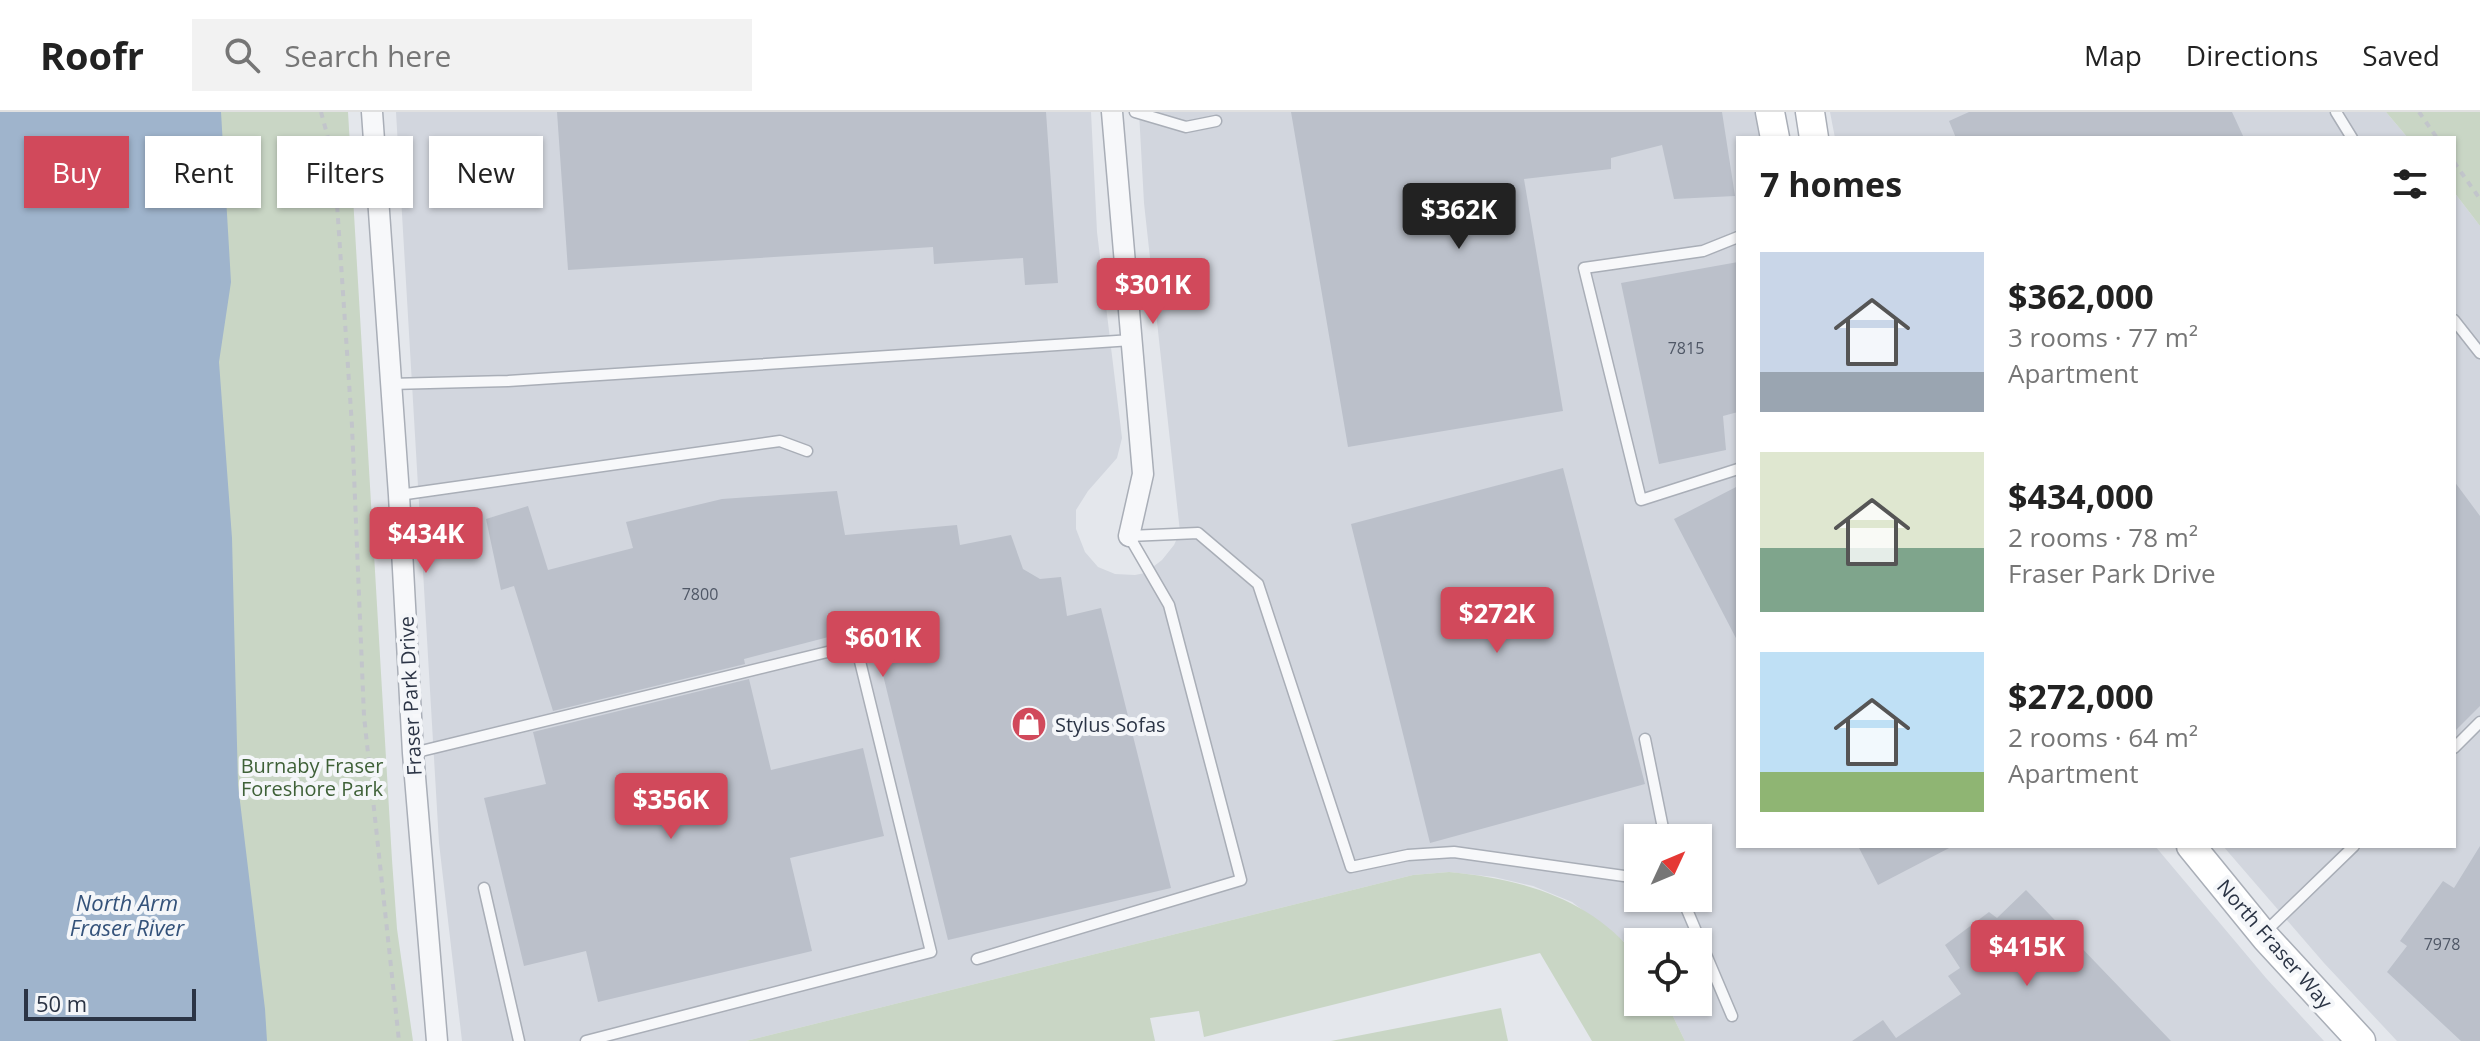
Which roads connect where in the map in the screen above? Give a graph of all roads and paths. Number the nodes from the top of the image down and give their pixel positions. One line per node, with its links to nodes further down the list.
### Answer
1 (321, 112): 38 (path)
2 (372, 112): 20 (street, Fraser Park Drive)
3 (1112, 112): 18 (street)
4 (1135, 112): 9 (lane)
5 (1770, 112): 10 (street)
6 (1810, 112): 11 (street)
7 (2336, 112): 12 (lane)
8 (2419, 112): 13 (path)
9 (1216, 121)
10 (1775, 136)
11 (1814, 136)
12 (2351, 136)
13 (2436, 136)
14 (2456, 165): 15 (path)
15 (2480, 199)
16 (1736, 238): 22 (lane)
17 (2456, 323): 19 (lane)
18 (1132, 340): 20 (lane); 24 (street)
19 (2480, 353)
20 (390, 384): 23 (street, Fraser Park Drive)
21 (807, 451): 23 (lane)
22 (1736, 470)
23 (399, 495): 28 (street, Fraser Park Drive)
24 (1129, 536): 32 (lane); 36 (lane)
25 (2480, 722): 27 (lane)
26 (1645, 739): 29 (lane)
27 (2456, 746)
28 (413, 753): 39 (street, Fraser Park Drive); 41 (lane)
29 (1662, 824)
30 (2193, 848): 35 (street, North Fraser Way)
31 (2352, 848): 35 (lane)
32 (1624, 876)
33 (484, 888): 40 (lane)
34 (1688, 912): 37 (lane)
35 (2262, 934): 42 (street, North Fraser Way)
36 (977, 959)
37 (1732, 1016)
38 (399, 1041)
39 (437, 1041)
40 (519, 1041)
41 (586, 1041)
42 (2361, 1041)

